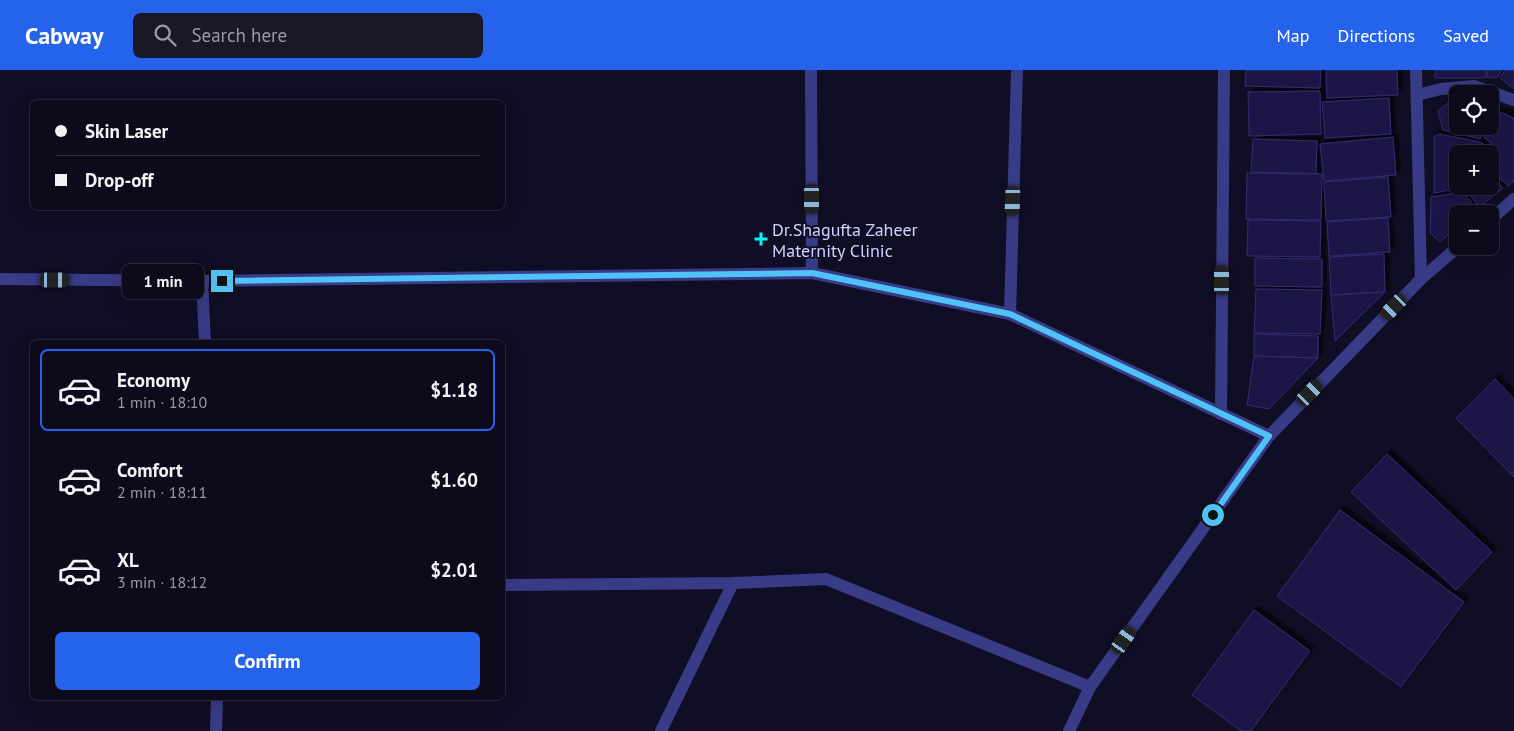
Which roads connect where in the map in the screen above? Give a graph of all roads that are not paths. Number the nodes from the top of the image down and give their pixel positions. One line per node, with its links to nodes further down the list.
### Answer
1 (811, 70): 10 (street)
2 (1017, 70): 14 (street)
3 (1224, 70): 16 (street)
4 (1416, 70): 5 (street)
5 (1417, 95): 6 (street); 12 (street)
6 (1514, 100)
7 (1514, 199): 8 (street)
8 (1499, 212)
9 (1449, 255): 12 (street)
10 (812, 273): 13 (street); 14 (street)
11 (0, 279): 13 (street)
12 (1421, 279): 17 (street)
13 (202, 282): 15 (street)
14 (1010, 314): 16 (street)
15 (205, 340)
16 (1221, 414): 17 (street)
17 (1269, 436): 20 (street)
18 (733, 583): 19 (street); 20 (street); 23 (street)
19 (505, 585)
20 (1090, 687): 24 (street)
21 (217, 700): 22 (street)
22 (216, 731)
23 (661, 731)
24 (1069, 731)

